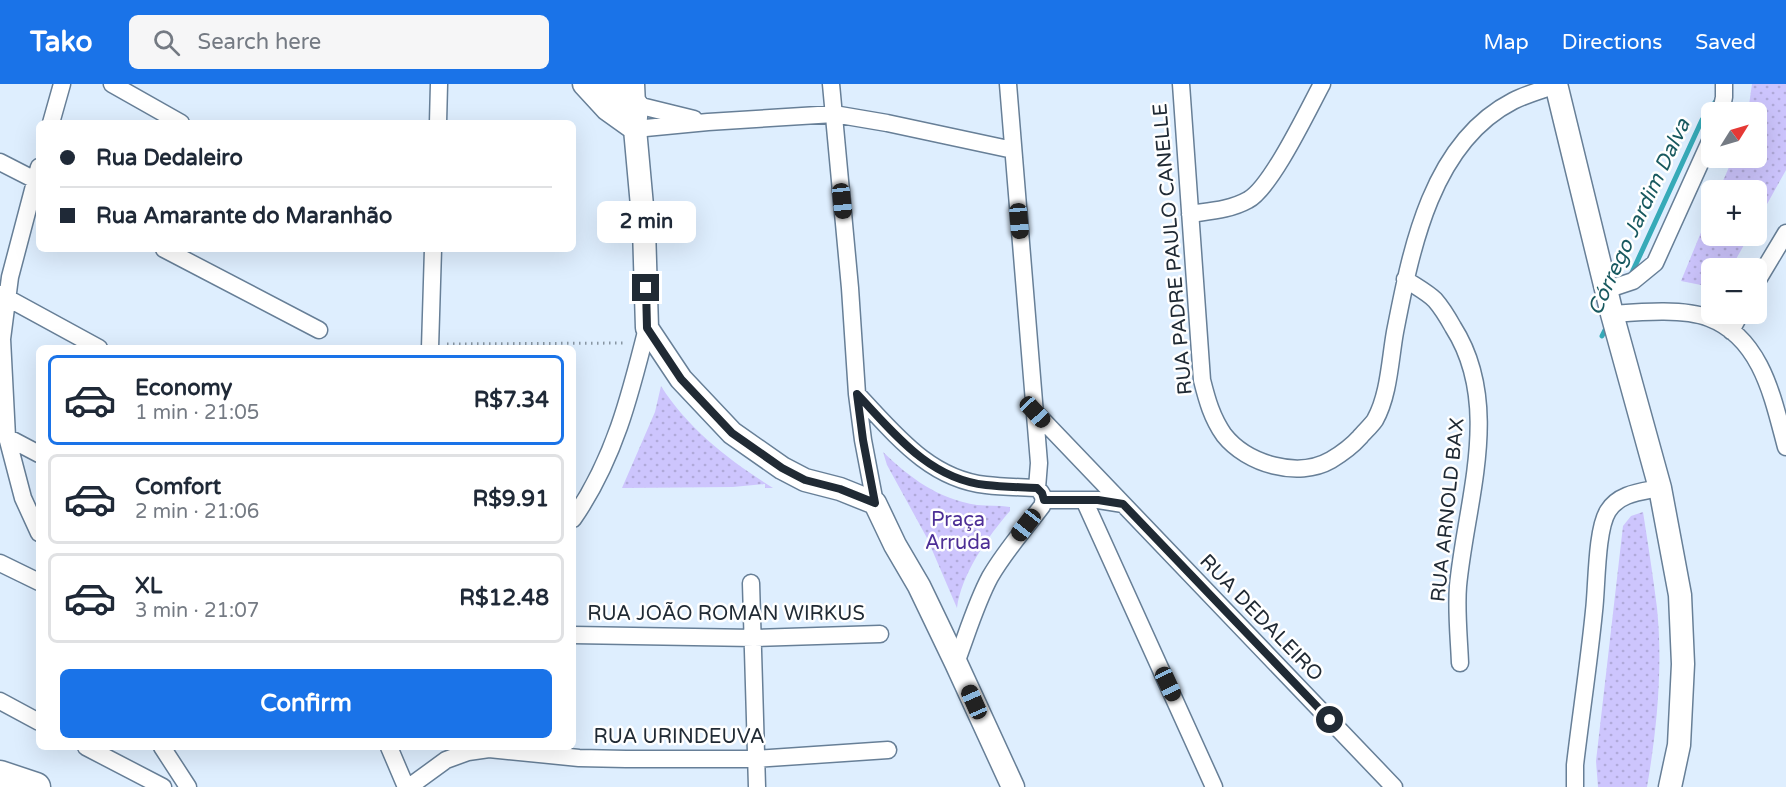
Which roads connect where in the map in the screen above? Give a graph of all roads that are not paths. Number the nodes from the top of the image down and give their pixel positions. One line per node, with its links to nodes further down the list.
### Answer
1 (62, 84): 15 (street)
2 (112, 84): 16 (street)
3 (439, 84): 17 (street)
4 (584, 84): 19 (street)
5 (610, 84): 12 (street)
6 (831, 84): 14 (street)
7 (1008, 84): 20 (street)
8 (1180, 84): 25 (street, RUA PADRE PAULO CANELLE)
9 (1322, 84): 25 (street)
10 (1556, 84): 30 (street, RUA PADRE PAULO CANELLE); 31 (street)
11 (1724, 84): 13 (street)
12 (637, 95): 18 (street); 19 (street)
13 (1723, 102)
14 (834, 114): 18 (street); 20 (street); 40 (street)
15 (52, 120)
16 (176, 120)
17 (438, 120)
18 (708, 122): 19 (street)
19 (634, 129): 35 (street)
20 (1012, 150): 41 (street)
21 (1701, 161): 31 (street)
22 (0, 162): 23 (street)
23 (36, 175)
24 (36, 183): 32 (street)
25 (1190, 214): 30 (street, RUA PADRE PAULO CANELLE)
26 (1786, 233): 29 (street)
27 (170, 252): 36 (street)
28 (434, 252): 39 (street)
29 (1767, 265)
30 (1405, 279): 59 (street, RUA ARNOLD BAX)
31 (1606, 290): 33 (street)
32 (3, 296): 38 (street); 42 (street)
33 (1612, 314): 37 (street); 45 (street)
34 (1735, 324): 37 (street)
35 (647, 328): 48 (street); 50 (street)
36 (319, 330)
37 (1731, 331): 43 (street)
38 (93, 345)
39 (430, 345)
40 (857, 394): 46 (street); 48 (street)
41 (1035, 412): 46 (street); 49 (street, RUA DEDALEIRO)
42 (4, 435): 44 (street); 51 (street)
43 (1786, 447)
44 (36, 452)
45 (1660, 488): 78 (street); 79 (street)
46 (1041, 494): 47 (street); 58 (street)
47 (1083, 500): 49 (street); 76 (street)
48 (875, 503): 58 (street)
49 (1123, 504): 77 (street, RUA DEDALEIRO)
50 (576, 515)
51 (36, 526)
52 (0, 563): 53 (street)
53 (36, 581)
54 (751, 583): 57 (street)
55 (880, 634): 57 (street, RUA JOÃO ROMAN WIRKUS)
56 (576, 635): 57 (street, RUA JOÃO ROMAN WIRKUS)
57 (754, 638): 68 (street)
58 (956, 663): 75 (street)
59 (1460, 663)
60 (0, 701): 61 (street)
61 (36, 720)
62 (92, 750): 71 (street)
63 (164, 750): 72 (street)
64 (390, 750): 73 (street)
65 (482, 750): 73 (street, RUA URINDEUVA)
66 (500, 750): 68 (street, RUA URINDEUVA)
67 (888, 750): 68 (street, RUA URINDEUVA)
68 (756, 759): 74 (street)
69 (0, 775): 70 (highway)
70 (36, 787)
71 (163, 787)
72 (188, 787)
73 (407, 787)
74 (757, 787)
75 (1013, 787)
76 (1214, 787)
77 (1394, 787)
78 (1575, 787)
79 (1670, 787)

